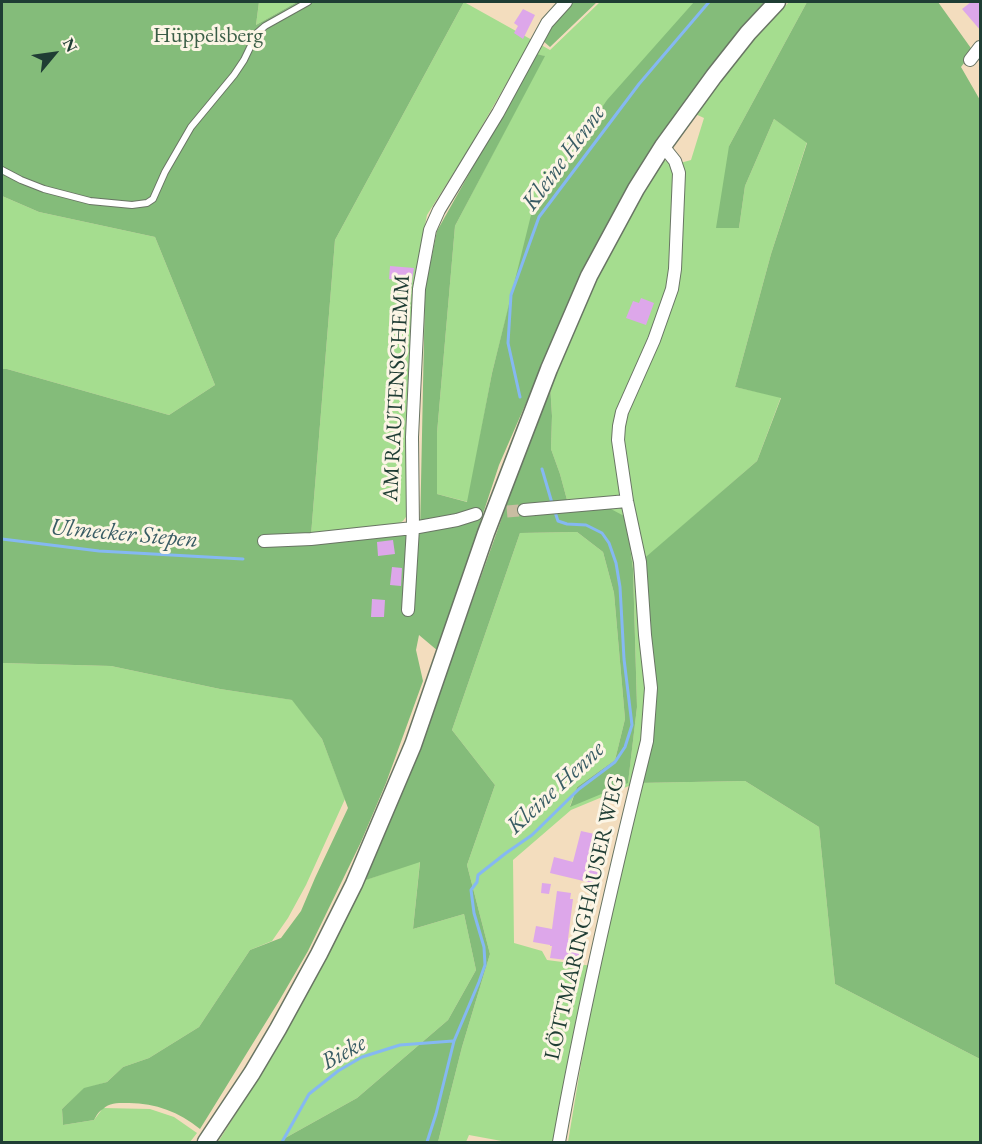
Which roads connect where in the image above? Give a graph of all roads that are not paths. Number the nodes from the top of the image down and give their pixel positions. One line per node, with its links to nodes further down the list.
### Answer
1 (308, 2): 7 (lane)
2 (566, 2): 11 (street, AM RAUTENSCHEMM)
3 (777, 2): 6 (main road)
4 (981, 47): 5 (street)
5 (970, 60)
6 (663, 146): 8 (street, LÖTTMARINGHAUSER WEG); 14 (main road)
7 (2, 170)
8 (627, 501): 9 (street); 15 (street, LÖTTMARINGHAUSER WEG)
9 (524, 510)
10 (476, 514): 11 (street)
11 (413, 528): 12 (street); 13 (street)
12 (264, 541)
13 (408, 610)
14 (206, 1143)
15 (559, 1143)

